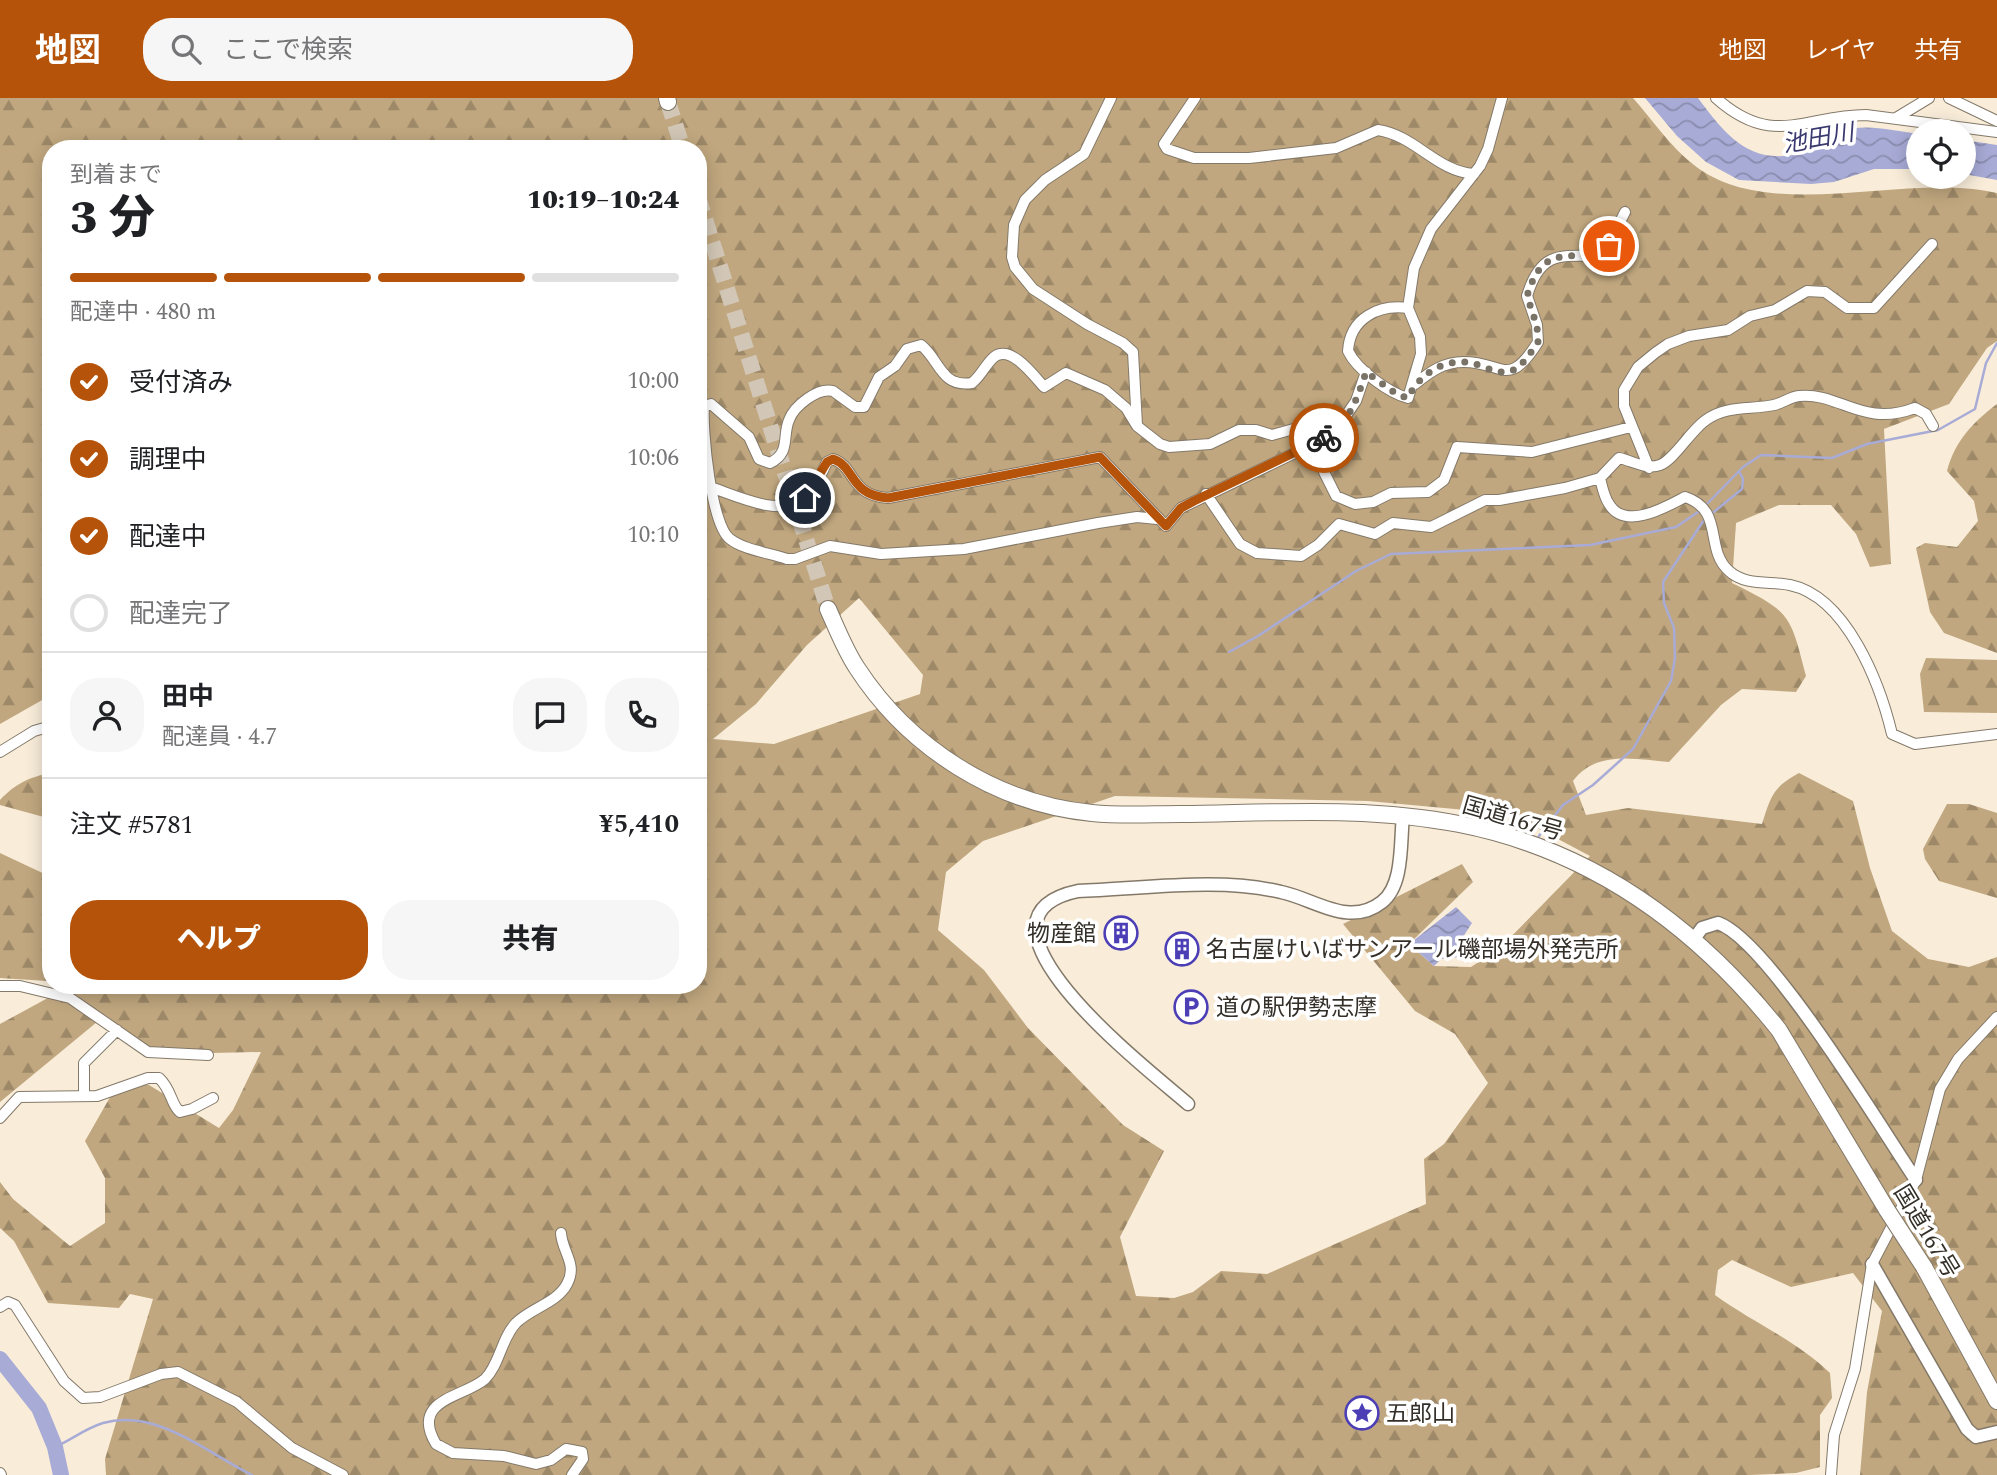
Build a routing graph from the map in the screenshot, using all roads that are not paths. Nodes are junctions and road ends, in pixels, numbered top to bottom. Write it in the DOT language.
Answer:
graph roads {
  1 [pos="1111,98"];
  2 [pos="1195,98"];
  3 [pos="1502,98"];
  4 [pos="1716,98"];
  5 [pos="1929,98"];
  6 [pos="1949,98"];
  7 [pos="1896,118"];
  8 [pos="1997,121"];
  9 [pos="1997,132"];
  10 [pos="1474,174"];
  11 [pos="1625,212"];
  12 [pos="1932,244"];
  13 [pos="1408,308"];
  14 [pos="1366,372"];
  15 [pos="1414,384"];
  16 [pos="707,403"];
  17 [pos="1137,426"];
  18 [pos="1933,426"];
  19 [pos="1631,427"];
  20 [pos="1334,433"];
  21 [pos="707,449"];
  22 [pos="1649,468"];
  23 [pos="1600,478"];
  24 [pos="710,487"];
  25 [pos="1206,494"];
  26 [pos="1157,519"];
  27 [pos="828,608"];
  28 [pos="42,729"];
  29 [pos="1997,734"];
  30 [pos="0,752"];
  31 [pos="1403,816"];
  32 [pos="1694,939"];
  33 [pos="0,986"];
  34 [pos="42,991"];
  35 [pos="53,994"];
  36 [pos="1997,1017"];
  37 [pos="117,1030"];
  38 [pos="208,1055"];
  39 [pos="84,1096"];
  40 [pos="212,1098"];
  41 [pos="1188,1104"];
  42 [pos="0,1118"];
  43 [pos="1916,1180"];
  44 [pos="561,1233"];
  45 [pos="1872,1264"];
  46 [pos="0,1307"];
  47 [pos="1997,1401"];
  48 [pos="1997,1432"];
  49 [pos="343,1475"];
  50 [pos="572,1475"];
  51 [pos="1831,1475"];
  1 -- 17 [label="street"];
  2 -- 10 [label="street"];
  3 -- 10 [label="street"];
  4 -- 7 [label="street"];
  5 -- 7 [label="street"];
  6 -- 8 [label="street"];
  7 -- 9 [label="street"];
  10 -- 13 [label="street"];
  11 -- 15 [label="street"];
  12 -- 19 [label="street"];
  13 -- 14 [label="street"];
  13 -- 15 [label="street"];
  14 -- 15 [label="street"];
  14 -- 20 [label="street"];
  16 -- 17 [label="street"];
  17 -- 20 [label="street"];
  18 -- 22 [label="street"];
  19 -- 20 [label="street"];
  19 -- 22 [label="street"];
  20 -- 25 [label="street"];
  21 -- 24 [label="street"];
  22 -- 23 [label="street"];
  23 -- 25 [label="street"];
  23 -- 29 [label="street"];
  24 -- 26 [label="street"];
  24 -- 26 [label="street"];
  25 -- 26 [label="street"];
  27 -- 31 [label="highway, 国道167号"];
  28 -- 30 [label="street"];
  31 -- 32 [label="highway, 国道167号"];
  31 -- 41 [label="street"];
  32 -- 43 [label="street"];
  32 -- 47 [label="highway, 国道167号, bridge"];
  33 -- 34 [label="street"];
  35 -- 37 [label="street"];
  36 -- 43 [label="street"];
  37 -- 38 [label="street"];
  37 -- 39 [label="street"];
  39 -- 40 [label="street"];
  39 -- 42 [label="street"];
  43 -- 45 [label="street"];
  44 -- 50 [label="street"];
  45 -- 48 [label="street"];
  45 -- 51 [label="street"];
  46 -- 49 [label="street"];
}
